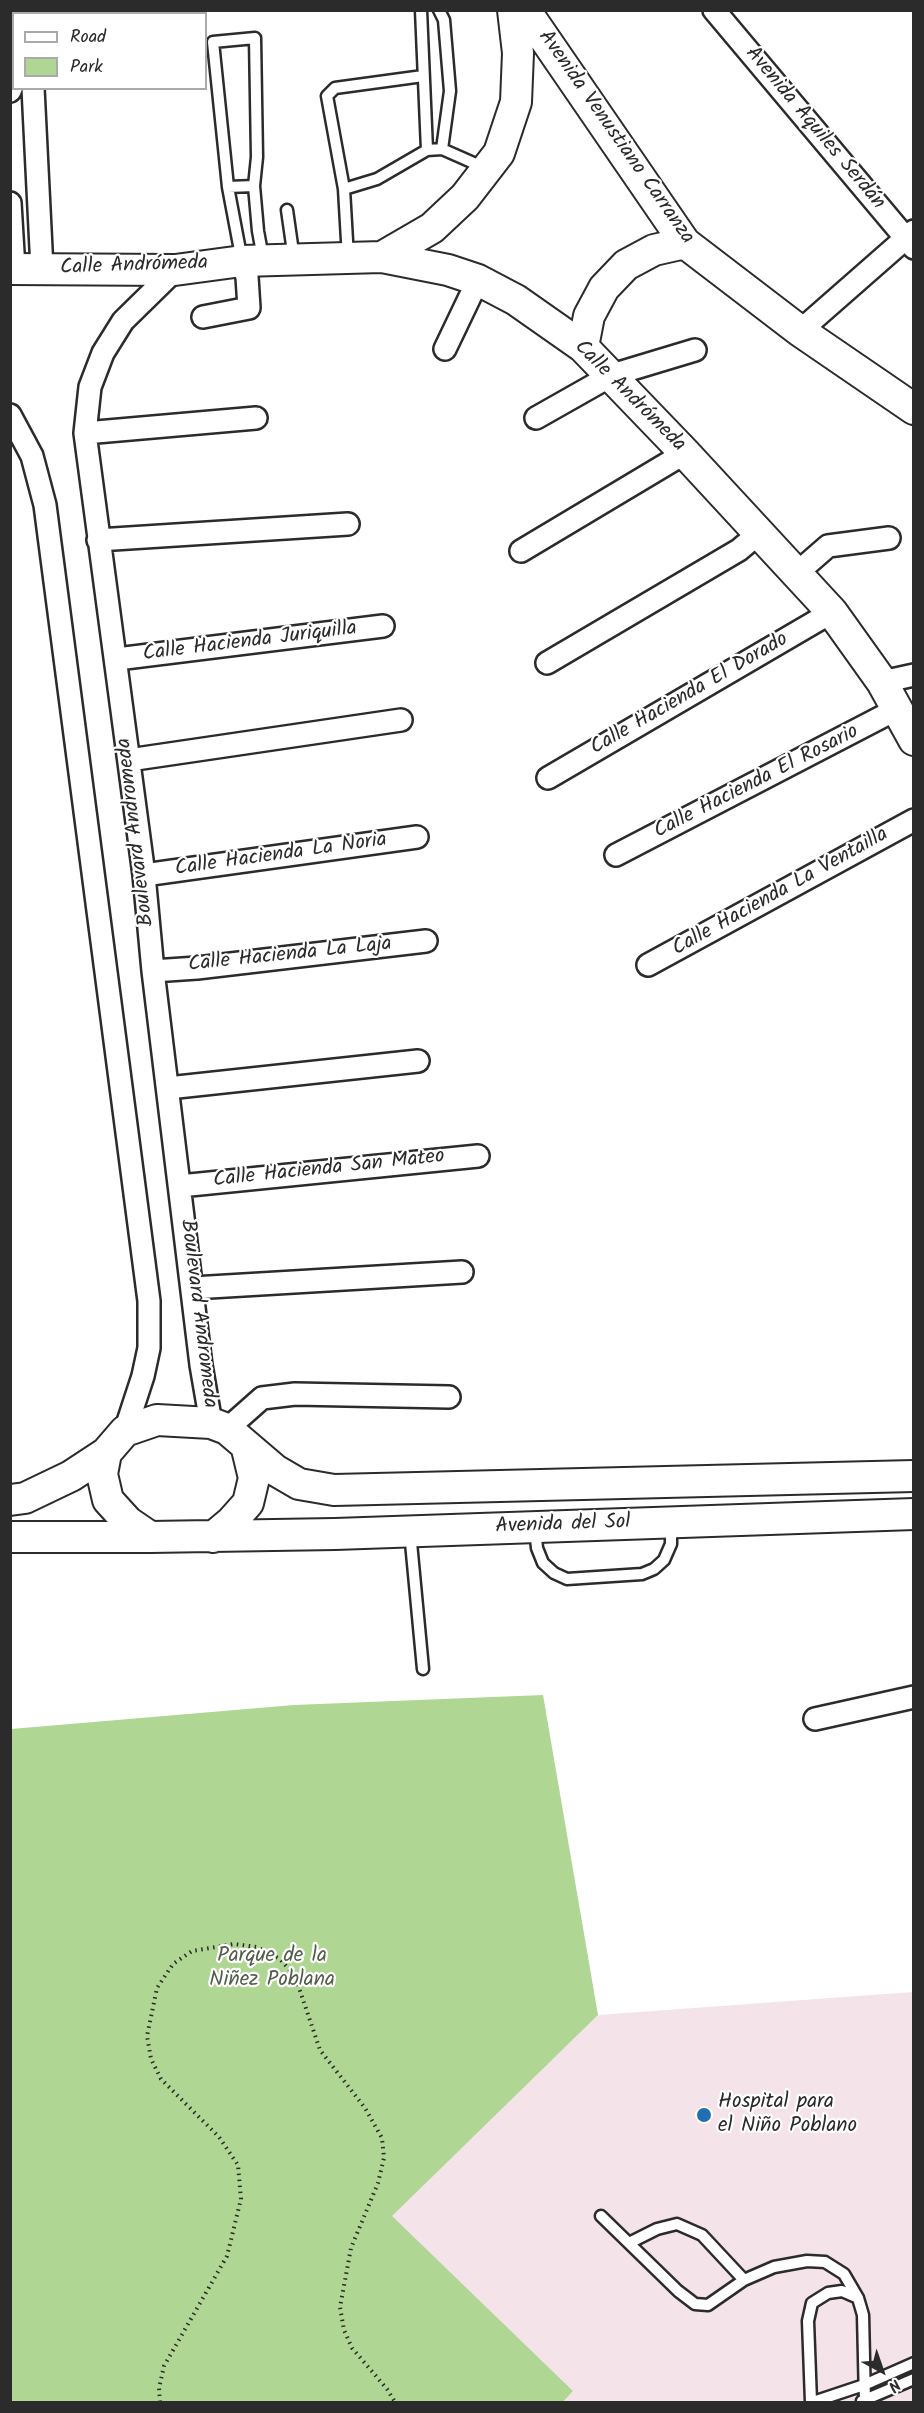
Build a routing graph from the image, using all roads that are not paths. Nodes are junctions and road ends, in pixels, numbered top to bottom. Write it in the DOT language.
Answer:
graph roads {
  1 [pos="421,10"];
  2 [pos="439,10"];
  3 [pos="513,10"];
  4 [pos="525,10"];
  5 [pos="714,10"];
  6 [pos="423,76"];
  7 [pos="12,86"];
  8 [pos="33,90"];
  9 [pos="10,91"];
  10 [pos="442,149"];
  11 [pos="427,150"];
  12 [pos="488,170"];
  13 [pos="254,186"];
  14 [pos="228,187"];
  15 [pos="344,189"];
  16 [pos="10,203"];
  17 [pos="287,210"];
  18 [pos="911,239"];
  19 [pos="685,243"];
  20 [pos="382,257"];
  21 [pos="348,258"];
  22 [pos="294,259"];
  23 [pos="253,260"];
  24 [pos="22,269"];
  25 [pos="175,270"];
  26 [pos="478,280"];
  27 [pos="203,317"];
  28 [pos="800,331"];
  29 [pos="583,346"];
  30 [pos="445,349"];
  31 [pos="695,350"];
  32 [pos="612,375"];
  33 [pos="914,409"];
  34 [pos="10,415"];
  35 [pos="256,418"];
  36 [pos="536,418"];
  37 [pos="85,433"];
  38 [pos="685,453"];
  39 [pos="348,524"];
  40 [pos="758,534"];
  41 [pos="889,538"];
  42 [pos="98,540"];
  43 [pos="521,551"];
  44 [pos="797,573"];
  45 [pos="832,612"];
  46 [pos="383,626"];
  47 [pos="117,659"];
  48 [pos="547,663"];
  49 [pos="914,675"];
  50 [pos="882,682"];
  51 [pos="897,709"];
  52 [pos="401,720"];
  53 [pos="914,740"];
  54 [pos="129,760"];
  55 [pos="548,778"];
  56 [pos="914,820"];
  57 [pos="417,837"];
  58 [pos="616,855"];
  59 [pos="144,875"];
  60 [pos="426,941"];
  61 [pos="648,965"];
  62 [pos="153,971"];
  63 [pos="418,1060"];
  64 [pos="168,1088"];
  65 [pos="478,1156"];
  66 [pos="180,1185"];
  67 [pos="462,1272"];
  68 [pos="193,1288"];
  69 [pos="449,1397"];
  70 [pos="125,1431"];
  71 [pos="228,1434"];
  72 [pos="106,1453"];
  73 [pos="914,1476"];
  74 [pos="10,1500"];
  75 [pos="914,1514"];
  76 [pos="671,1523"];
  77 [pos="535,1527"];
  78 [pos="410,1532"];
  79 [pos="10,1537"];
  80 [pos="150,1537"];
  81 [pos="213,1537"];
  82 [pos="423,1669"];
  83 [pos="914,1696"];
  84 [pos="815,1719"];
  85 [pos="601,2216"];
  86 [pos="629,2243"];
  87 [pos="744,2280"];
  88 [pos="858,2298"];
  89 [pos="914,2363"];
  90 [pos="914,2379"];
  91 [pos="864,2385"];
  92 [pos="863,2402"];
  93 [pos="812,2403"];
  1 -- 6 [label="lane"];
  2 -- 10 [label="lane"];
  3 -- 12 [label="main road"];
  4 -- 19 [label="main road, Avenida Venustiano Carranza"];
  5 -- 18 [label="street, Avenida Aquiles Serdán"];
  6 -- 11 [label="lane"];
  6 -- 15 [label="lane"];
  7 -- 9 [label="street"];
  8 -- 24 [label="street"];
  10 -- 11 [label="lane"];
  10 -- 12 [label="lane"];
  11 -- 15 [label="lane"];
  12 -- 20 [label="main road"];
  13 -- 14 [label="lane"];
  13 -- 14 [label="lane"];
  13 -- 23 [label="lane"];
  14 -- 23 [label="lane"];
  15 -- 21 [label="lane"];
  16 -- 24 [label="street"];
  17 -- 22 [label="lane"];
  18 -- 28 [label="street"];
  19 -- 28 [label="main road, Avenida Venustiano Carranza"];
  19 -- 29 [label="main road"];
  20 -- 21 [label="main road, Calle Andrómeda"];
  20 -- 26 [label="main road, Calle Andrómeda"];
  21 -- 22 [label="main road, Calle Andrómeda"];
  22 -- 23 [label="main road, Calle Andrómeda"];
  23 -- 25 [label="main road, Calle Andrómeda"];
  23 -- 27 [label="street"];
  24 -- 25 [label="main road, Calle Andrómeda"];
  25 -- 37 [label="street, Boulevard Andromeda"];
  26 -- 29 [label="main road, Calle Andrómeda"];
  26 -- 30 [label="street"];
  28 -- 33 [label="main road, Avenida Venustiano Carranza"];
  29 -- 32 [label="main road, Calle Andrómeda"];
  31 -- 32 [label="street"];
  32 -- 36 [label="street"];
  32 -- 38 [label="main road, Calle Andrómeda"];
  34 -- 70 [label="street"];
  35 -- 37 [label="street"];
  37 -- 42 [label="street, Boulevard Andromeda"];
  38 -- 40 [label="main road, Calle Andrómeda"];
  38 -- 43 [label="street"];
  39 -- 42 [label="street"];
  40 -- 44 [label="main road, Calle Andrómeda"];
  40 -- 48 [label="street"];
  41 -- 44 [label="street"];
  42 -- 47 [label="street, Boulevard Andromeda"];
  44 -- 45 [label="main road, Calle Andrómeda"];
  45 -- 50 [label="main road, Calle Andrómeda"];
  45 -- 55 [label="street, Calle Hacienda El Dorado"];
  46 -- 47 [label="street, Calle Hacienda Juriquilla"];
  47 -- 54 [label="street, Boulevard Andromeda"];
  49 -- 50 [label="street"];
  50 -- 51 [label="main road, Calle Andrómeda"];
  51 -- 53 [label="main road, Calle Andrómeda"];
  51 -- 58 [label="street, Calle Hacienda El Rosario"];
  52 -- 54 [label="street"];
  54 -- 59 [label="street, Boulevard Andromeda"];
  56 -- 61 [label="street, Calle Hacienda La Ventailla"];
  57 -- 59 [label="street, Calle Hacienda La Noria"];
  59 -- 62 [label="street, Boulevard Andromeda"];
  60 -- 62 [label="street, Calle Hacienda La Laja"];
  62 -- 64 [label="street, Boulevard Andromeda"];
  63 -- 64 [label="street"];
  64 -- 66 [label="street, Boulevard Andromeda"];
  65 -- 66 [label="street, Calle Hacienda San Mateo"];
  66 -- 68 [label="street, Boulevard Andromeda"];
  67 -- 68 [label="street"];
  68 -- 71 [label="street, Boulevard Andromeda"];
  69 -- 71 [label="street"];
  70 -- 71 [label="main road"];
  70 -- 72 [label="main road"];
  71 -- 73 [label="main road, Avenida del Sol"];
  71 -- 81 [label="main road"];
  72 -- 74 [label="main road"];
  72 -- 80 [label="main road"];
  75 -- 76 [label="main road, Avenida del Sol"];
  76 -- 77 [label="main road, Avenida del Sol"];
  76 -- 77 [label="lane"];
  77 -- 78 [label="main road, Avenida del Sol"];
  78 -- 81 [label="main road, Avenida del Sol"];
  78 -- 82 [label="lane"];
  79 -- 80 [label="main road"];
  80 -- 81 [label="main road"];
  83 -- 84 [label="street"];
  85 -- 86 [label="lane"];
  86 -- 87 [label="lane"];
  86 -- 87 [label="lane"];
  87 -- 88 [label="lane"];
  88 -- 91 [label="lane"];
  88 -- 93 [label="lane"];
  89 -- 91 [label="lane"];
  90 -- 92 [label="lane"];
  91 -- 92 [label="lane"];
  91 -- 93 [label="lane"];
}
